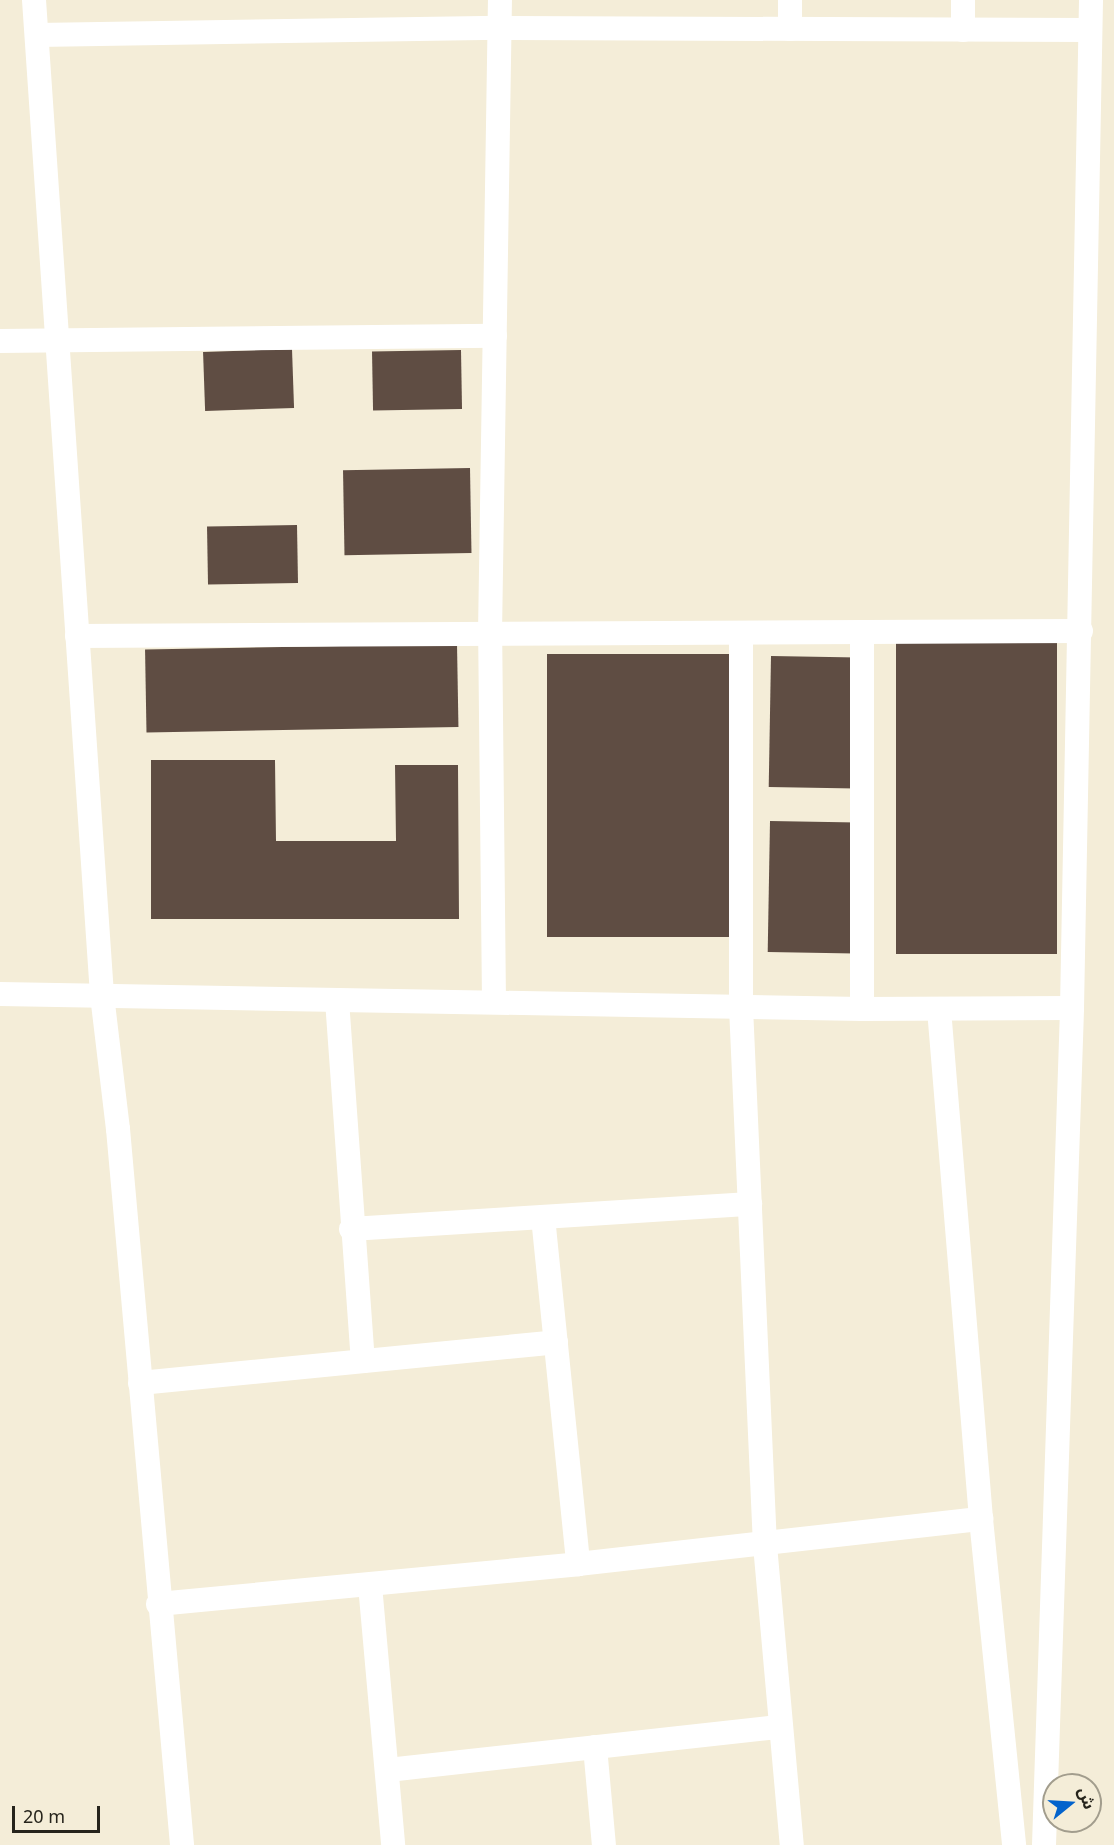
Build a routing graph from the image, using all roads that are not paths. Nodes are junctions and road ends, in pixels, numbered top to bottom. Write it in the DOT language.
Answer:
graph roads {
  1 [pos="34,0"];
  2 [pos="500,0"];
  3 [pos="790,0"];
  4 [pos="963,0"];
  5 [pos="1091,0"];
  6 [pos="500,28"];
  7 [pos="790,29"];
  8 [pos="963,30"];
  9 [pos="1090,30"];
  10 [pos="37,35"];
  11 [pos="495,336"];
  12 [pos="0,341"];
  13 [pos="60,342"];
  14 [pos="1081,631"];
  15 [pos="862,632"];
  16 [pos="741,633"];
  17 [pos="490,634"];
  18 [pos="77,636"];
  19 [pos="0,994"];
  20 [pos="102,995"];
  21 [pos="337,1000"];
  22 [pos="494,1002"];
  23 [pos="741,1007"];
  24 [pos="1072,1008"];
  25 [pos="862,1009"];
  26 [pos="939,1009"];
  27 [pos="750,1204"];
  28 [pos="543,1217"];
  29 [pos="351,1229"];
  30 [pos="556,1342"];
  31 [pos="363,1361"];
  32 [pos="140,1383"];
  33 [pos="981,1519"];
  34 [pos="765,1545"];
  35 [pos="578,1564"];
  36 [pos="370,1585"];
  37 [pos="158,1604"];
  38 [pos="780,1727"];
  39 [pos="595,1747"];
  40 [pos="388,1770"];
  41 [pos="182,1845"];
  42 [pos="393,1845"];
  43 [pos="604,1845"];
  44 [pos="792,1845"];
  45 [pos="1014,1845"];
  46 [pos="1044,1845"];
  1 -- 10 [label="street"];
  2 -- 6 [label="street"];
  3 -- 7 [label="street"];
  4 -- 8 [label="street"];
  5 -- 9 [label="street"];
  6 -- 7 [label="street"];
  6 -- 10 [label="street"];
  6 -- 11 [label="street"];
  7 -- 8 [label="street"];
  8 -- 9 [label="street"];
  9 -- 14 [label="street"];
  10 -- 13 [label="street"];
  11 -- 13 [label="street"];
  11 -- 17 [label="street"];
  12 -- 13 [label="street"];
  13 -- 18 [label="street"];
  14 -- 15 [label="street"];
  14 -- 24 [label="street"];
  15 -- 16 [label="street"];
  15 -- 25 [label="street"];
  16 -- 17 [label="street"];
  16 -- 23 [label="street"];
  17 -- 18 [label="street"];
  17 -- 22 [label="street"];
  18 -- 20 [label="street"];
  19 -- 20 [label="street"];
  20 -- 21 [label="street"];
  20 -- 32 [label="street"];
  21 -- 22 [label="street"];
  21 -- 29 [label="street"];
  22 -- 23 [label="street"];
  23 -- 25 [label="street"];
  23 -- 27 [label="street"];
  24 -- 26 [label="street"];
  24 -- 46 [label="street"];
  25 -- 26 [label="street"];
  26 -- 33 [label="street"];
  27 -- 28 [label="street"];
  27 -- 34 [label="street"];
  28 -- 29 [label="street"];
  28 -- 30 [label="street"];
  29 -- 31 [label="street"];
  30 -- 31 [label="street"];
  30 -- 35 [label="street"];
  31 -- 32 [label="street"];
  32 -- 37 [label="street"];
  33 -- 34 [label="street"];
  33 -- 45 [label="street"];
  34 -- 35 [label="street"];
  34 -- 38 [label="street"];
  35 -- 36 [label="street"];
  36 -- 37 [label="street"];
  36 -- 40 [label="street"];
  37 -- 41 [label="street"];
  38 -- 39 [label="street"];
  38 -- 44 [label="street"];
  39 -- 40 [label="street"];
  39 -- 43 [label="street"];
  40 -- 42 [label="street"];
}
